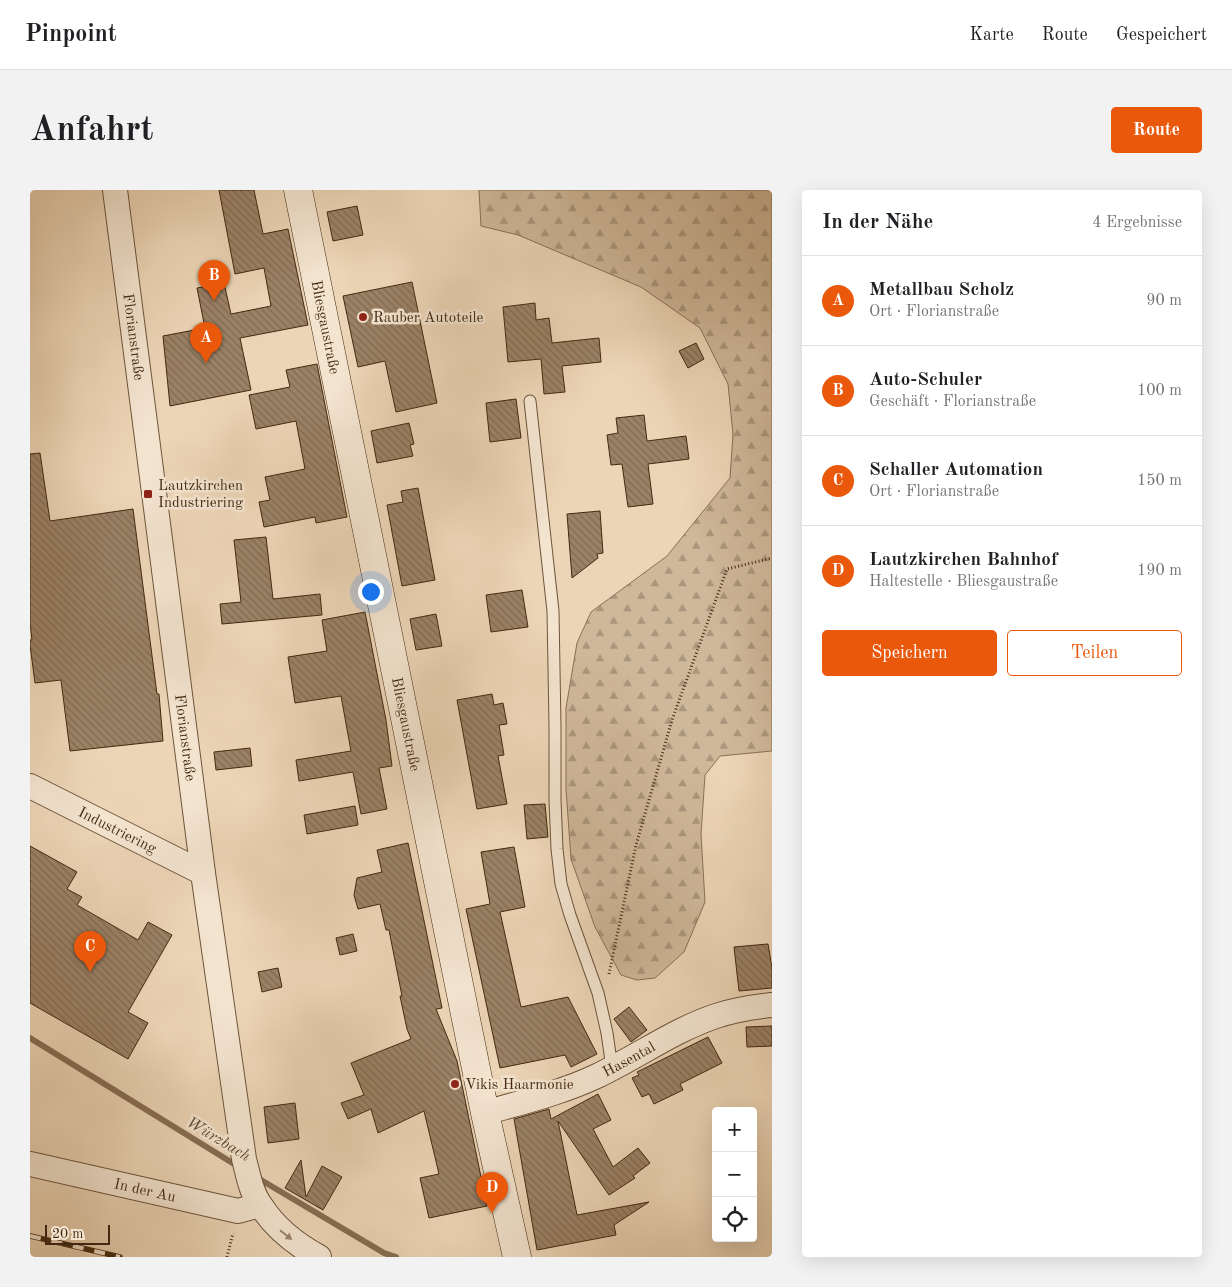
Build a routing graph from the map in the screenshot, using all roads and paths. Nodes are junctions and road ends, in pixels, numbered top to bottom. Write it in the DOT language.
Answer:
graph roads {
  1 [pos="115,190"];
  2 [pos="298,190"];
  3 [pos="530,401"];
  4 [pos="772,558"];
  5 [pos="30,786"];
  6 [pos="203,873"];
  7 [pos="772,1005"];
  8 [pos="602,1009"];
  9 [pos="612,1068"];
  10 [pos="485,1113"];
  11 [pos="30,1164"];
  12 [pos="255,1195"];
  13 [pos="319,1257"];
  14 [pos="517,1257"];
  1 -- 6 [label="street, Florianstraße"];
  2 -- 10 [label="main road, Bliesgaustraße"];
  3 -- 8 [label="lane"];
  4 -- 8 [label="path"];
  5 -- 6 [label="street, Industriering"];
  6 -- 12 [label="street, Florianstraße"];
  7 -- 9 [label="street, Hasental"];
  8 -- 9 [label="lane"];
  9 -- 10 [label="street, Hasental"];
  10 -- 14 [label="main road, Bliesgaustraße"];
  11 -- 12 [label="street, In der Au"];
  12 -- 13 [label="street, Florianstraße, one-way"];
}
